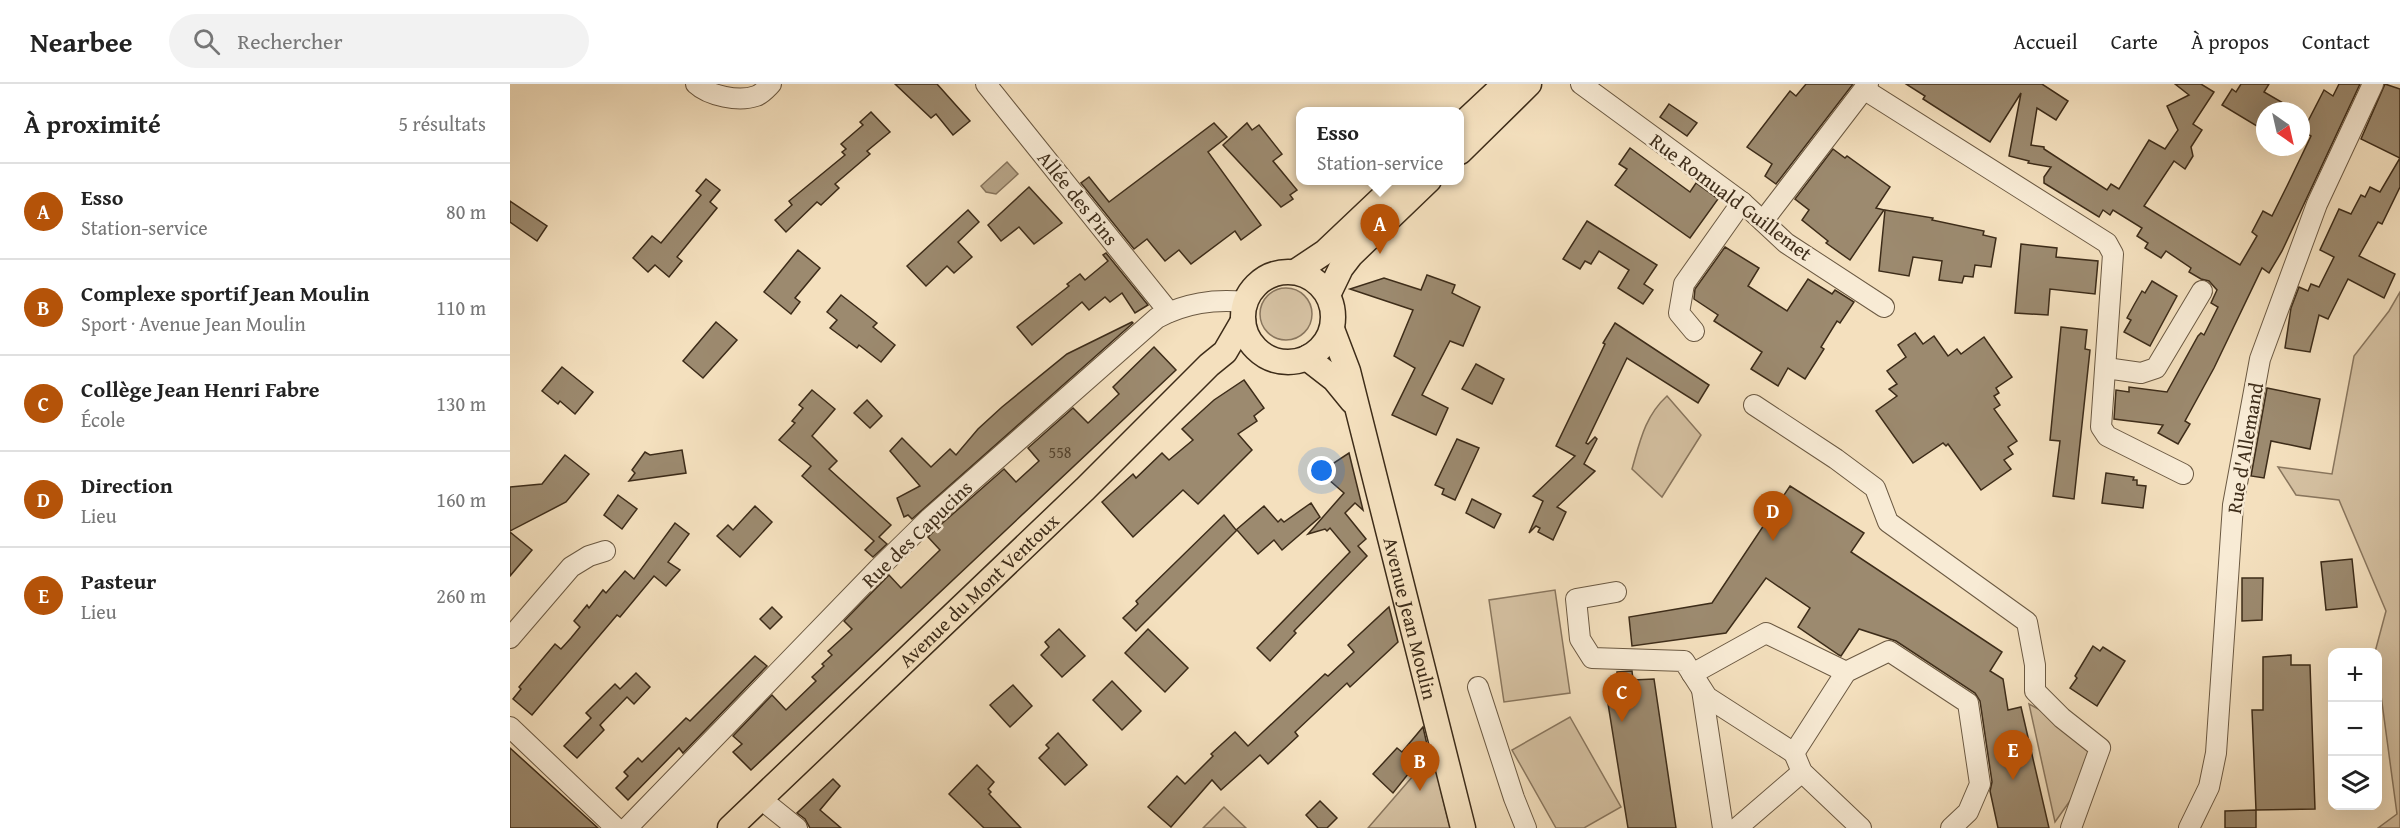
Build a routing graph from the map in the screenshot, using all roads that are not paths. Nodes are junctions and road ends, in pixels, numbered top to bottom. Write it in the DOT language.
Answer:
graph roads {
  1 [pos="696,84"];
  2 [pos="771,84"];
  3 [pos="986,84"];
  4 [pos="1505,84"];
  5 [pos="1529,84"];
  6 [pos="1581,84"];
  7 [pos="2373,84"];
  8 [pos="1867,87"];
  9 [pos="1464,122"];
  10 [pos="1464,148"];
  11 [pos="1396,185"];
  12 [pos="1425,185"];
  13 [pos="1742,202"];
  14 [pos="1763,222"];
  15 [pos="1295,272"];
  16 [pos="2202,291"];
  17 [pos="1328,295"];
  18 [pos="1884,307"];
  19 [pos="1169,312"];
  20 [pos="1244,312"];
  21 [pos="1332,329"];
  22 [pos="1694,330"];
  23 [pos="1256,350"];
  24 [pos="1225,352"];
  25 [pos="1307,358"];
  26 [pos="2106,368"];
  27 [pos="1754,405"];
  28 [pos="1357,408"];
  29 [pos="2183,474"];
  30 [pos="605,551"];
  31 [pos="1616,592"];
  32 [pos="510,638"];
  33 [pos="1846,672"];
  34 [pos="1697,682"];
  35 [pos="1478,687"];
  36 [pos="510,727"];
  37 [pos="1794,753"];
  38 [pos="1802,772"];
  39 [pos="761,799"];
  40 [pos="616,828"];
  41 [pos="627,828"];
  42 [pos="730,828"];
  43 [pos="797,828"];
  44 [pos="1463,828"];
  45 [pos="1526,828"];
  46 [pos="1723,828"];
  47 [pos="1737,828"];
  48 [pos="1860,828"];
  49 [pos="1951,828"];
  50 [pos="2071,828"];
  51 [pos="2189,828"];
  1 -- 2 [label="street"];
  3 -- 19 [label="street, Allée des Pins"];
  4 -- 9 [label="main road"];
  5 -- 10 [label="main road"];
  6 -- 13 [label="street, Rue Romuald Guillemet"];
  7 -- 51 [label="street, Rue d'Allemand"];
  8 -- 14 [label="street"];
  8 -- 26 [label="street"];
  11 -- 15 [label="main road"];
  12 -- 17 [label="main road"];
  13 -- 14 [label="street, Rue Romuald Guillemet"];
  13 -- 22 [label="street"];
  14 -- 18 [label="street, Rue Romuald Guillemet"];
  15 -- 17 [label="main road"];
  15 -- 20 [label="main road"];
  16 -- 26 [label="street"];
  17 -- 21 [label="main road"];
  19 -- 20 [label="street, Rue des Capucins"];
  19 -- 41 [label="street, Rue des Capucins"];
  20 -- 23 [label="main road"];
  20 -- 24 [label="main road, Avenue du Mont Ventoux"];
  21 -- 25 [label="main road"];
  21 -- 28 [label="main road, Avenue Jean Moulin"];
  23 -- 24 [label="main road"];
  23 -- 25 [label="main road"];
  24 -- 39 [label="main road, Avenue du Mont Ventoux"];
  25 -- 28 [label="main road"];
  26 -- 29 [label="street"];
  27 -- 50 [label="street"];
  28 -- 44 [label="main road, Avenue Jean Moulin"];
  30 -- 32 [label="street"];
  31 -- 34 [label="street"];
  33 -- 34 [label="street"];
  33 -- 37 [label="street"];
  33 -- 49 [label="street"];
  34 -- 37 [label="street"];
  34 -- 46 [label="street"];
  35 -- 45 [label="street"];
  36 -- 40 [label="street"];
  37 -- 38 [label="street"];
  38 -- 47 [label="street"];
  38 -- 48 [label="street"];
  39 -- 42 [label="main road, Avenue du Mont Ventoux"];
  39 -- 43 [label="street"];
}
